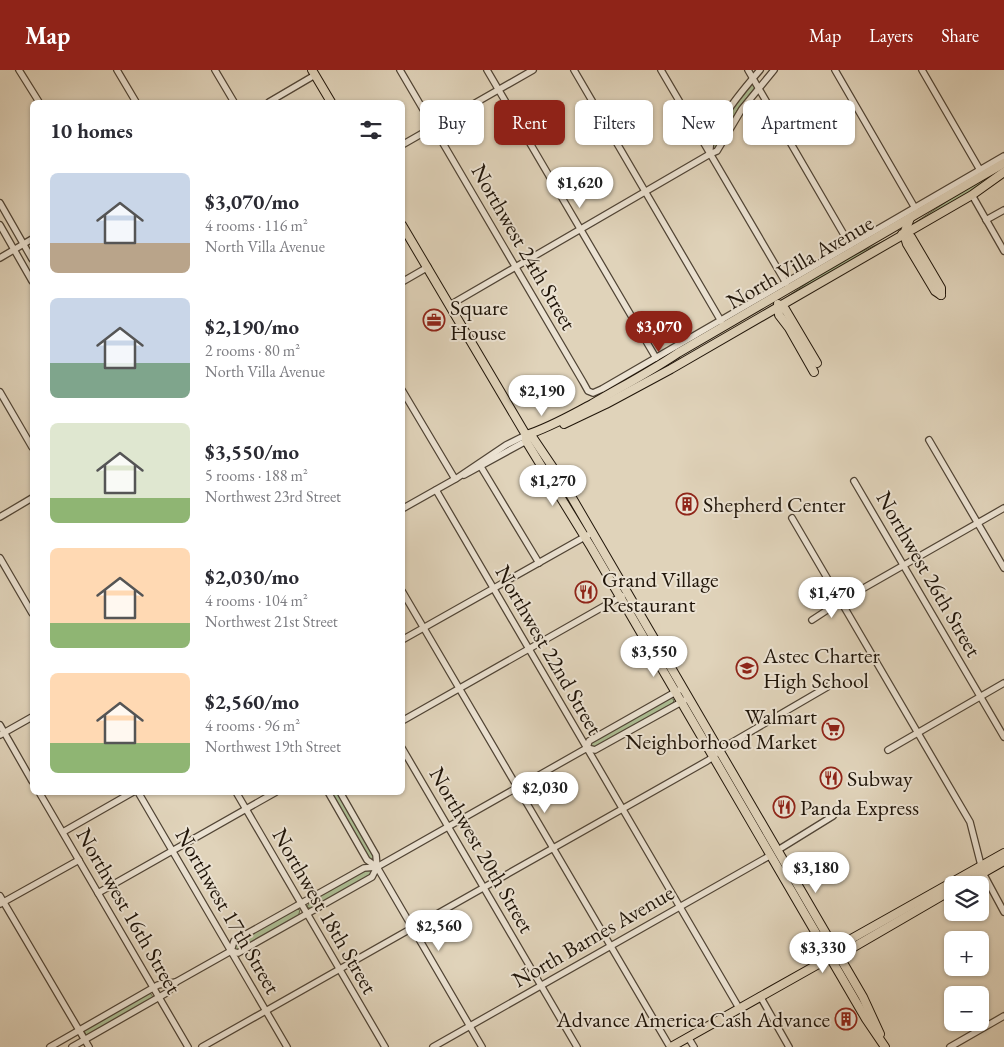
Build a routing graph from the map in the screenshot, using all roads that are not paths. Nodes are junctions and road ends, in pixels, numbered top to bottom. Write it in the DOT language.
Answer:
graph roads {
  1 [pos="20,70"];
  2 [pos="117,70"];
  3 [pos="215,70"];
  4 [pos="400,70"];
  5 [pos="487,70"];
  6 [pos="533,70"];
  7 [pos="574,70"];
  8 [pos="661,70"];
  9 [pos="748,70"];
  10 [pos="760,70"];
  11 [pos="774,70"];
  12 [pos="835,70"];
  13 [pos="922,70"];
  14 [pos="313,73"];
  15 [pos="753,78"];
  16 [pos="758,88"];
  17 [pos="499,90"];
  18 [pos="38,100"];
  19 [pos="135,100"];
  20 [pos="233,100"];
  21 [pos="272,100"];
  22 [pos="330,100"];
  23 [pos="481,100"];
  24 [pos="420,104"];
  25 [pos="420,135"];
  26 [pos="405,144"];
  27 [pos="444,145"];
  28 [pos="710,154"];
  29 [pos="1004,156"];
  30 [pos="1004,163"];
  31 [pos="980,170"];
  32 [pos="1004,172"];
  33 [pos="645,192"];
  34 [pos="972,195"];
  35 [pos="0,203"];
  36 [pos="915,208"];
  37 [pos="1004,210"];
  38 [pos="910,218"];
  39 [pos="986,220"];
  40 [pos="0,226"];
  41 [pos="580,229"];
  42 [pos="405,230"];
  43 [pos="904,234"];
  44 [pos="882,235"];
  45 [pos="30,240"];
  46 [pos="24,244"];
  47 [pos="850,245"];
  48 [pos="14,250"];
  49 [pos="1004,251"];
  50 [pos="30,255"];
  51 [pos="0,258"];
  52 [pos="515,267"];
  53 [pos="428,268"];
  54 [pos="30,278"];
  55 [pos="405,280"];
  56 [pos="786,283"];
  57 [pos="784,292"];
  58 [pos="450,305"];
  59 [pos="756,308"];
  60 [pos="777,308"];
  61 [pos="721,321"];
  62 [pos="678,353"];
  63 [pos="656,358"];
  64 [pos="817,363"];
  65 [pos="674,367"];
  66 [pos="652,371"];
  67 [pos="814,372"];
  68 [pos="588,391"];
  69 [pos="0,392"];
  70 [pos="405,395"];
  71 [pos="528,438"];
  72 [pos="929,440"];
  73 [pos="30,444"];
  74 [pos="550,464"];
  75 [pos="481,467"];
  76 [pos="543,469"];
  77 [pos="456,478"];
  78 [pos="854,481"];
  79 [pos="564,484"];
  80 [pos="436,490"];
  81 [pos="556,490"];
  82 [pos="30,499"];
  83 [pos="405,506"];
  84 [pos="578,508"];
  85 [pos="1004,508"];
  86 [pos="569,512"];
  87 [pos="0,517"];
  88 [pos="792,518"];
  89 [pos="978,523"];
  90 [pos="592,532"];
  91 [pos="584,537"];
  92 [pos="590,547"];
  93 [pos="603,551"];
  94 [pos="0,558"];
  95 [pos="539,563"];
  96 [pos="903,566"];
  97 [pos="1004,568"];
  98 [pos="606,573"];
  99 [pos="493,588"];
  100 [pos="628,593"];
  101 [pos="405,597"];
  102 [pos="620,598"];
  103 [pos="840,602"];
  104 [pos="30,610"];
  105 [pos="812,620"];
  106 [pos="424,628"];
  107 [pos="405,638"];
  108 [pos="660,648"];
  109 [pos="529,650"];
  110 [pos="652,652"];
  111 [pos="834,683"];
  112 [pos="1004,683"];
  113 [pos="460,688"];
  114 [pos="683,688"];
  115 [pos="675,692"];
  116 [pos="980,696"];
  117 [pos="689,698"];
  118 [pos="681,702"];
  119 [pos="30,718"];
  120 [pos="405,719"];
  121 [pos="0,725"];
  122 [pos="918,732"];
  123 [pos="2,734"];
  124 [pos="1004,737"];
  125 [pos="587,748"];
  126 [pos="719,750"];
  127 [pos="888,750"];
  128 [pos="405,753"];
  129 [pos="713,757"];
  130 [pos="30,778"];
  131 [pos="740,785"];
  132 [pos="518,788"];
  133 [pos="732,790"];
  134 [pos="42,795"];
  135 [pos="128,795"];
  136 [pos="140,795"];
  137 [pos="238,795"];
  138 [pos="271,795"];
  139 [pos="330,795"];
  140 [pos="342,795"];
  141 [pos="622,809"];
  142 [pos="246,810"];
  143 [pos="754,810"];
  144 [pos="746,814"];
  145 [pos="833,816"];
  146 [pos="448,827"];
  147 [pos="63,832"];
  148 [pos="766,846"];
  149 [pos="553,848"];
  150 [pos="778,850"];
  151 [pos="173,851"];
  152 [pos="1004,853"];
  153 [pos="771,855"];
  154 [pos="79,860"];
  155 [pos="1004,861"];
  156 [pos="981,865"];
  157 [pos="377,867"];
  158 [pos="779,870"];
  159 [pos="983,873"];
  160 [pos="967,876"];
  161 [pos="978,876"];
  162 [pos="484,887"];
  163 [pos="944,892"];
  164 [pos="98,893"];
  165 [pos="0,896"];
  166 [pos="2,903"];
  167 [pos="301,904"];
  168 [pos="680,907"];
  169 [pos="1004,912"];
  170 [pos="307,914"];
  171 [pos="413,928"];
  172 [pos="611,946"];
  173 [pos="231,951"];
  174 [pos="837,952"];
  175 [pos="831,957"];
  176 [pos="339,969"];
  177 [pos="176,982"];
  178 [pos="541,986"];
  179 [pos="154,988"];
  180 [pos="760,996"];
  181 [pos="160,997"];
  182 [pos="864,1006"];
  183 [pos="739,1008"];
  184 [pos="266,1010"];
  185 [pos="1004,1016"];
  186 [pos="470,1026"];
  187 [pos="79,1030"];
  188 [pos="688,1037"];
  189 [pos="84,1040"];
  190 [pos="50,1047"];
  191 [pos="72,1047"];
  192 [pos="89,1047"];
  193 [pos="188,1047"];
  194 [pos="202,1047"];
  195 [pos="287,1047"];
  196 [pos="385,1047"];
  197 [pos="433,1047"];
  198 [pos="482,1047"];
  199 [pos="577,1047"];
  200 [pos="670,1047"];
  201 [pos="694,1047"];
  202 [pos="789,1047"];
  203 [pos="885,1047"];
  204 [pos="950,1047"];
  1 -- 18 [label="street"];
  2 -- 19 [label="street"];
  3 -- 20 [label="street"];
  4 -- 24 [label="street, Northwest 24th Street"];
  5 -- 17 [label="street"];
  6 -- 17 [label="street"];
  7 -- 33 [label="street"];
  8 -- 28 [label="street"];
  9 -- 15 [label="street"];
  10 -- 15 [label="street"];
  11 -- 16 [label="street"];
  12 -- 36 [label="street"];
  13 -- 31 [label="street"];
  14 -- 21 [label="street"];
  14 -- 22 [label="main road"];
  15 -- 16 [label="street"];
  15 -- 28 [label="street"];
  16 -- 28 [label="street"];
  16 -- 47 [label="street"];
  17 -- 23 [label="street"];
  17 -- 41 [label="street"];
  25 -- 26 [label="street"];
  27 -- 52 [label="street, Northwest 24th Street"];
  28 -- 33 [label="street"];
  28 -- 56 [label="street"];
  29 -- 31 [label="street, North Villa Avenue"];
  30 -- 38 [label="main road, North Villa Avenue"];
  31 -- 36 [label="street, North Villa Avenue"];
  32 -- 34 [label="main road, North Villa Avenue"];
  33 -- 41 [label="street"];
  33 -- 61 [label="street"];
  34 -- 39 [label="street"];
  34 -- 43 [label="main road, North Villa Avenue"];
  35 -- 46 [label="street"];
  36 -- 47 [label="street, North Villa Avenue"];
  37 -- 39 [label="street"];
  38 -- 43 [label="main road"];
  38 -- 44 [label="main road, North Villa Avenue"];
  39 -- 49 [label="street"];
  40 -- 48 [label="street"];
  41 -- 52 [label="street"];
  41 -- 63 [label="street"];
  42 -- 53 [label="main road"];
  43 -- 43 [label="main road"];
  43 -- 44 [label="main road"];
  43 -- 60 [label="main road, North Villa Avenue"];
  44 -- 57 [label="main road, North Villa Avenue"];
  45 -- 46 [label="street"];
  46 -- 48 [label="street"];
  46 -- 50 [label="street"];
  47 -- 56 [label="street, North Villa Avenue"];
  48 -- 51 [label="street"];
  48 -- 54 [label="street"];
  52 -- 58 [label="street"];
  52 -- 68 [label="street, Northwest 24th Street"];
  53 -- 55 [label="street"];
  53 -- 58 [label="main road"];
  56 -- 61 [label="street, North Villa Avenue"];
  57 -- 59 [label="main road, North Villa Avenue"];
  57 -- 60 [label="main road"];
  58 -- 71 [label="main road"];
  59 -- 60 [label="main road"];
  59 -- 62 [label="main road, North Villa Avenue"];
  60 -- 64 [label="main road"];
  60 -- 65 [label="main road, North Villa Avenue"];
  60 -- 67 [label="main road"];
  61 -- 63 [label="street, North Villa Avenue"];
  62 -- 65 [label="main road"];
  62 -- 66 [label="main road, North Villa Avenue"];
  63 -- 68 [label="street, North Villa Avenue"];
  65 -- 66 [label="main road"];
  65 -- 71 [label="main road, North Villa Avenue"];
  66 -- 71 [label="main road, North Villa Avenue"];
  69 -- 73 [label="street"];
  70 -- 77 [label="street"];
  71 -- 74 [label="main road"];
  71 -- 75 [label="street, North Villa Avenue"];
  71 -- 76 [label="main road"];
  71 -- 77 [label="street, North Villa Avenue"];
  72 -- 89 [label="street"];
  74 -- 76 [label="main road"];
  74 -- 79 [label="main road"];
  75 -- 77 [label="street, North Villa Avenue"];
  75 -- 95 [label="street"];
  76 -- 81 [label="main road"];
  77 -- 80 [label="street, North Villa Avenue"];
  78 -- 96 [label="street, Northwest 26th Street"];
  79 -- 81 [label="main road"];
  79 -- 84 [label="main road"];
  80 -- 83 [label="street, North Villa Avenue"];
  80 -- 99 [label="street, Northwest 22nd Street"];
  81 -- 86 [label="main road"];
  82 -- 87 [label="street"];
  84 -- 86 [label="main road"];
  84 -- 90 [label="main road"];
  85 -- 89 [label="street"];
  86 -- 91 [label="main road"];
  88 -- 103 [label="street"];
  89 -- 96 [label="street"];
  89 -- 97 [label="street"];
  90 -- 91 [label="street"];
  90 -- 93 [label="main road"];
  91 -- 92 [label="main road"];
  91 -- 95 [label="street"];
  92 -- 93 [label="main road"];
  92 -- 98 [label="main road"];
  93 -- 98 [label="main road"];
  93 -- 100 [label="main road"];
  94 -- 104 [label="street"];
  95 -- 99 [label="street"];
  96 -- 103 [label="street"];
  96 -- 116 [label="street, Northwest 26th Street"];
  98 -- 102 [label="main road"];
  99 -- 106 [label="street"];
  99 -- 109 [label="street, Northwest 22nd Street"];
  100 -- 102 [label="street"];
  100 -- 108 [label="main road"];
  101 -- 106 [label="street"];
  102 -- 109 [label="street"];
  102 -- 110 [label="main road"];
  103 -- 105 [label="street"];
  103 -- 122 [label="street"];
  106 -- 107 [label="street"];
  106 -- 113 [label="street"];
  108 -- 110 [label="main road"];
  108 -- 114 [label="main road"];
  109 -- 113 [label="street"];
  109 -- 125 [label="street, Northwest 22nd Street"];
  110 -- 115 [label="main road"];
  111 -- 126 [label="street"];
  112 -- 116 [label="street"];
  113 -- 120 [label="street"];
  113 -- 132 [label="street"];
  114 -- 115 [label="street"];
  114 -- 117 [label="main road"];
  115 -- 118 [label="main road"];
  115 -- 125 [label="street"];
  116 -- 122 [label="street"];
  116 -- 124 [label="street, Northwest 26th Street"];
  117 -- 118 [label="street"];
  117 -- 126 [label="main road"];
  118 -- 125 [label="street"];
  118 -- 129 [label="main road"];
  119 -- 123 [label="street"];
  121 -- 123 [label="street"];
  122 -- 127 [label="street"];
  122 -- 156 [label="street"];
  123 -- 130 [label="street"];
  125 -- 132 [label="street"];
  125 -- 141 [label="street, Northwest 22nd Street"];
  126 -- 129 [label="street"];
  126 -- 131 [label="main road"];
  128 -- 146 [label="street, Northwest 20th Street"];
  129 -- 133 [label="main road"];
  129 -- 141 [label="street"];
  131 -- 133 [label="main road"];
  131 -- 143 [label="main road"];
  132 -- 146 [label="street"];
  132 -- 149 [label="street"];
  133 -- 144 [label="main road"];
  134 -- 147 [label="street, Northwest 16th Street"];
  135 -- 147 [label="street"];
  136 -- 151 [label="street, Northwest 17th Street"];
  137 -- 142 [label="street, Northwest 18th Street"];
  138 -- 142 [label="street"];
  139 -- 157 [label="street"];
  140 -- 157 [label="street"];
  141 -- 149 [label="street"];
  141 -- 168 [label="street, Northwest 22nd Street"];
  142 -- 151 [label="street"];
  142 -- 167 [label="street, Northwest 18th Street"];
  143 -- 144 [label="main road"];
  143 -- 150 [label="main road"];
  144 -- 148 [label="main road"];
  145 -- 150 [label="street"];
  146 -- 157 [label="street"];
  146 -- 162 [label="street, Northwest 20th Street"];
  147 -- 154 [label="street, Northwest 16th Street"];
  148 -- 150 [label="street"];
  148 -- 153 [label="main road"];
  149 -- 162 [label="street"];
  149 -- 172 [label="street"];
  150 -- 158 [label="street"];
  150 -- 174 [label="main road"];
  151 -- 164 [label="street"];
  151 -- 173 [label="street, Northwest 17th Street"];
  152 -- 156 [label="main road"];
  153 -- 158 [label="main road"];
  153 -- 168 [label="street, North Barnes Avenue"];
  154 -- 164 [label="street, Northwest 16th Street"];
  154 -- 166 [label="street"];
  155 -- 159 [label="main road"];
  156 -- 159 [label="street"];
  156 -- 160 [label="main road"];
  157 -- 167 [label="street"];
  157 -- 170 [label="street"];
  157 -- 171 [label="street"];
  158 -- 175 [label="main road"];
  159 -- 161 [label="main road"];
  159 -- 169 [label="street"];
  162 -- 171 [label="street"];
  162 -- 178 [label="street, Northwest 20th Street"];
  163 -- 174 [label="main road"];
  164 -- 179 [label="street, Northwest 16th Street"];
  165 -- 166 [label="street"];
  166 -- 187 [label="street"];
  167 -- 170 [label="street, Northwest 18th Street"];
  167 -- 173 [label="street"];
  168 -- 172 [label="street, North Barnes Avenue"];
  168 -- 183 [label="street, Northwest 22nd Street"];
  170 -- 173 [label="street"];
  170 -- 176 [label="street, Northwest 18th Street"];
  171 -- 176 [label="street"];
  171 -- 186 [label="street"];
  172 -- 178 [label="street, North Barnes Avenue"];
  172 -- 200 [label="street"];
  173 -- 177 [label="street"];
  173 -- 184 [label="street, Northwest 17th Street"];
  174 -- 175 [label="main road"];
  174 -- 182 [label="main road"];
  175 -- 180 [label="main road"];
  175 -- 182 [label="main road"];
  176 -- 184 [label="street"];
  176 -- 196 [label="street, Northwest 18th Street"];
  177 -- 179 [label="street"];
  177 -- 181 [label="street"];
  178 -- 186 [label="street, North Barnes Avenue"];
  178 -- 199 [label="street, Northwest 20th Street"];
  179 -- 181 [label="street, Northwest 16th Street"];
  179 -- 187 [label="street"];
  180 -- 183 [label="main road"];
  180 -- 202 [label="street"];
  181 -- 189 [label="street"];
  181 -- 193 [label="street, Northwest 16th Street"];
  182 -- 203 [label="main road"];
  183 -- 188 [label="main road"];
  184 -- 194 [label="street"];
  184 -- 195 [label="street, Northwest 17th Street"];
  185 -- 204 [label="street"];
  186 -- 197 [label="street, North Barnes Avenue"];
  186 -- 198 [label="street"];
  187 -- 189 [label="street"];
  187 -- 190 [label="street"];
  188 -- 200 [label="main road"];
  188 -- 201 [label="street"];
  189 -- 191 [label="street"];
  189 -- 192 [label="street"];
}
